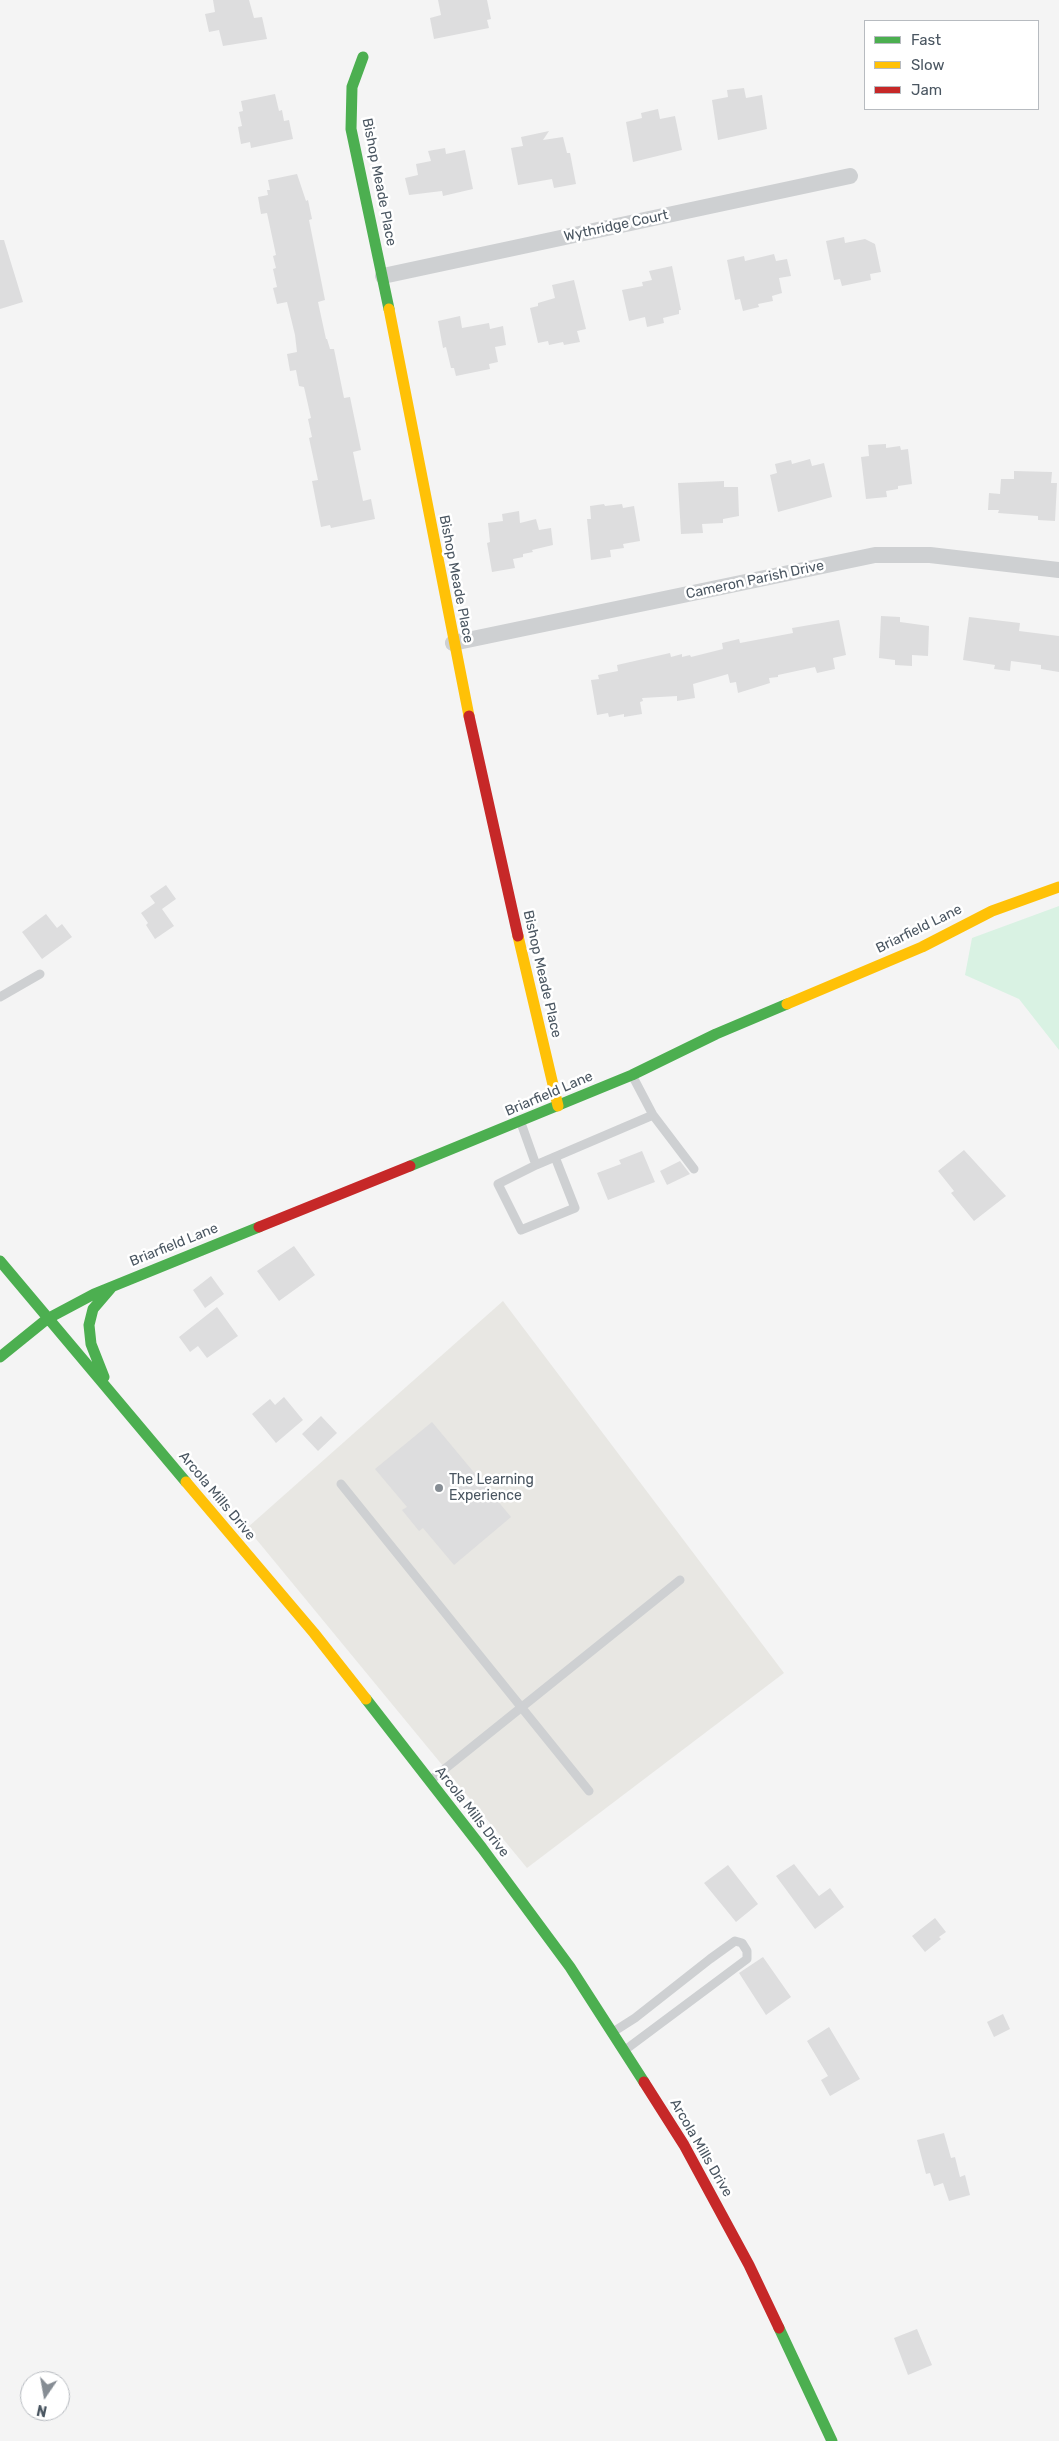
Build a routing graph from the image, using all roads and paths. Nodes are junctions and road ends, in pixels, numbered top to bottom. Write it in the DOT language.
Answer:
graph roads {
  1 [pos="363,56"];
  2 [pos="850,176"];
  3 [pos="383,276"];
  4 [pos="1059,570"];
  5 [pos="453,643"];
  6 [pos="1059,887"];
  7 [pos="40,974"];
  8 [pos="0,997"];
  9 [pos="632,1075"];
  10 [pos="558,1106"];
  11 [pos="653,1115"];
  12 [pos="520,1122"];
  13 [pos="556,1157"];
  14 [pos="536,1165"];
  15 [pos="694,1169"];
  16 [pos="0,1261"];
  17 [pos="112,1286"];
  18 [pos="47,1319"];
  19 [pos="0,1357"];
  20 [pos="111,1395"];
  21 [pos="341,1484"];
  22 [pos="680,1580"];
  23 [pos="522,1707"];
  24 [pos="429,1782"];
  25 [pos="590,1790"];
  26 [pos="612,2032"];
  27 [pos="625,2051"];
  28 [pos="832,2441"];
  1 -- 3 [label="street, Bishop Meade Place"];
  2 -- 3 [label="street, Wythridge Court"];
  3 -- 5 [label="street, Bishop Meade Place"];
  4 -- 5 [label="street, Cameron Parish Drive"];
  5 -- 10 [label="street, Bishop Meade Place"];
  6 -- 9 [label="street, Briarfield Lane"];
  7 -- 8 [label="lane"];
  9 -- 10 [label="street, Briarfield Lane"];
  9 -- 11 [label="lane"];
  10 -- 12 [label="street, Briarfield Lane"];
  11 -- 13 [label="lane"];
  11 -- 15 [label="lane"];
  12 -- 14 [label="lane"];
  12 -- 17 [label="street, Briarfield Lane"];
  13 -- 14 [label="lane"];
  13 -- 14 [label="lane"];
  16 -- 18 [label="street, Arcola Mills Drive"];
  17 -- 18 [label="street, Briarfield Lane"];
  17 -- 20 [label="street"];
  18 -- 19 [label="street, Briarfield Lane"];
  18 -- 20 [label="street, Arcola Mills Drive"];
  20 -- 24 [label="street, Arcola Mills Drive"];
  21 -- 23 [label="lane"];
  22 -- 23 [label="lane"];
  23 -- 24 [label="lane"];
  23 -- 25 [label="lane"];
  24 -- 26 [label="street, Arcola Mills Drive"];
  26 -- 27 [label="street, Arcola Mills Drive"];
  26 -- 27 [label="lane"];
  27 -- 28 [label="street, Arcola Mills Drive"];
}
